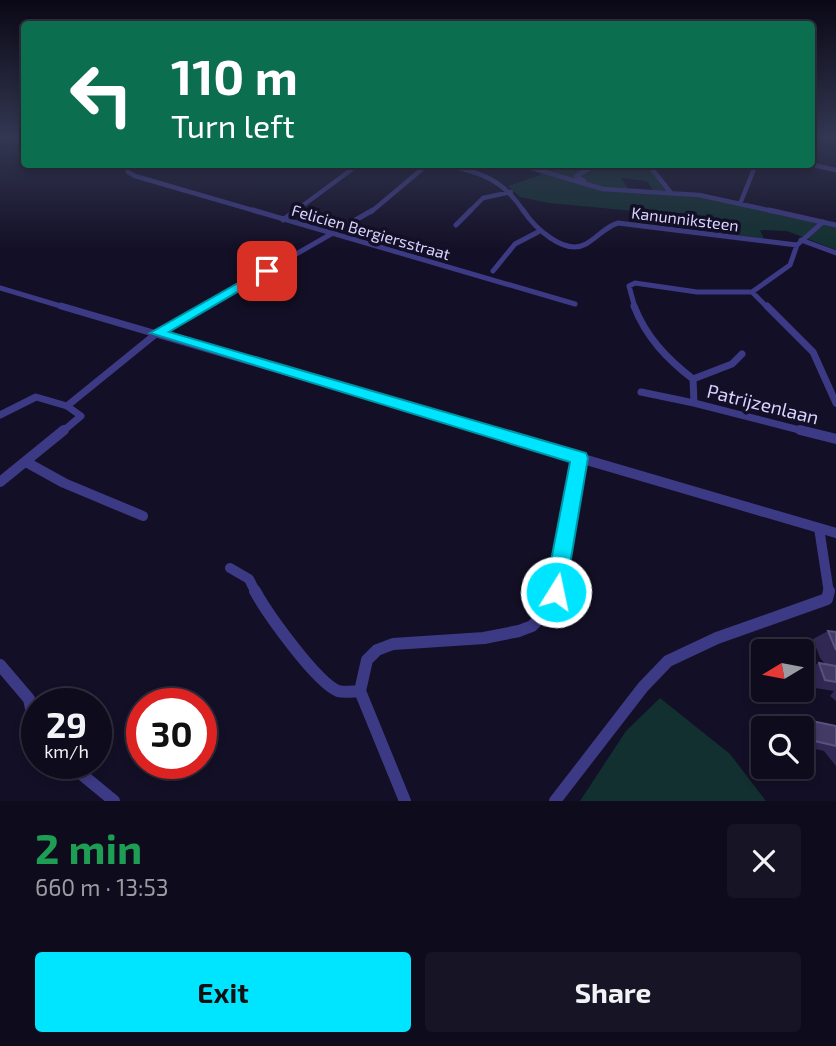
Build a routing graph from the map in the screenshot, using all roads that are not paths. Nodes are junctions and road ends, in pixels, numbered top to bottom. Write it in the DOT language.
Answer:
graph roads {
  1 [pos="134,175"];
  2 [pos="344,175"];
  3 [pos="416,175"];
  4 [pos="486,175"];
  5 [pos="554,175"];
  6 [pos="580,175"];
  7 [pos="657,175"];
  8 [pos="751,175"];
  9 [pos="511,192"];
  10 [pos="622,192"];
  11 [pos="671,193"];
  12 [pos="740,204"];
  13 [pos="283,220"];
  14 [pos="823,222"];
  15 [pos="456,225"];
  16 [pos="836,225"];
  17 [pos="538,232"];
  18 [pos="333,234"];
  19 [pos="799,243"];
  20 [pos="836,253"];
  21 [pos="493,271"];
  22 [pos="0,288"];
  23 [pos="752,292"];
  24 [pos="575,304"];
  25 [pos="157,333"];
  26 [pos="743,354"];
  27 [pos="693,379"];
  28 [pos="641,392"];
  29 [pos="694,403"];
  30 [pos="836,403"];
  31 [pos="67,406"];
  32 [pos="0,415"];
  33 [pos="836,439"];
  34 [pos="580,458"];
  35 [pos="26,462"];
  36 [pos="0,482"];
  37 [pos="143,516"];
  38 [pos="819,528"];
  39 [pos="836,533"];
  40 [pos="230,568"];
  41 [pos="0,665"];
  42 [pos="21,689"];
  43 [pos="360,691"];
  44 [pos="87,779"];
  45 [pos="114,801"];
  46 [pos="405,801"];
  47 [pos="555,801"];
  1 -- 13 [label="street, Felicien Bergiersstraat"];
  2 -- 13 [label="street"];
  3 -- 18 [label="street"];
  4 -- 9 [label="street"];
  5 -- 10 [label="street"];
  6 -- 10 [label="street"];
  7 -- 11 [label="street"];
  8 -- 12 [label="street"];
  9 -- 15 [label="street"];
  9 -- 17 [label="street"];
  10 -- 11 [label="street"];
  11 -- 12 [label="street"];
  12 -- 14 [label="street"];
  13 -- 18 [label="street, Felicien Bergiersstraat"];
  14 -- 16 [label="street"];
  14 -- 19 [label="street"];
  17 -- 19 [label="street, Kanunniksteen"];
  17 -- 21 [label="street"];
  18 -- 24 [label="street, Felicien Bergiersstraat"];
  18 -- 25 [label="street"];
  19 -- 20 [label="street, Kanunniksteen"];
  19 -- 23 [label="street"];
  22 -- 25 [label="street"];
  23 -- 27 [label="street, Patrijzenlaan"];
  23 -- 30 [label="street"];
  25 -- 31 [label="street"];
  25 -- 34 [label="street"];
  26 -- 27 [label="street"];
  27 -- 29 [label="street, Patrijzenlaan"];
  28 -- 29 [label="street"];
  29 -- 33 [label="street, Patrijzenlaan"];
  31 -- 32 [label="street"];
  31 -- 35 [label="street"];
  34 -- 38 [label="street"];
  34 -- 43 [label="street"];
  35 -- 36 [label="street"];
  35 -- 37 [label="street"];
  38 -- 39 [label="street"];
  38 -- 47 [label="street"];
  40 -- 43 [label="street"];
  41 -- 42 [label="street"];
  43 -- 46 [label="street"];
  44 -- 45 [label="street"];
}
